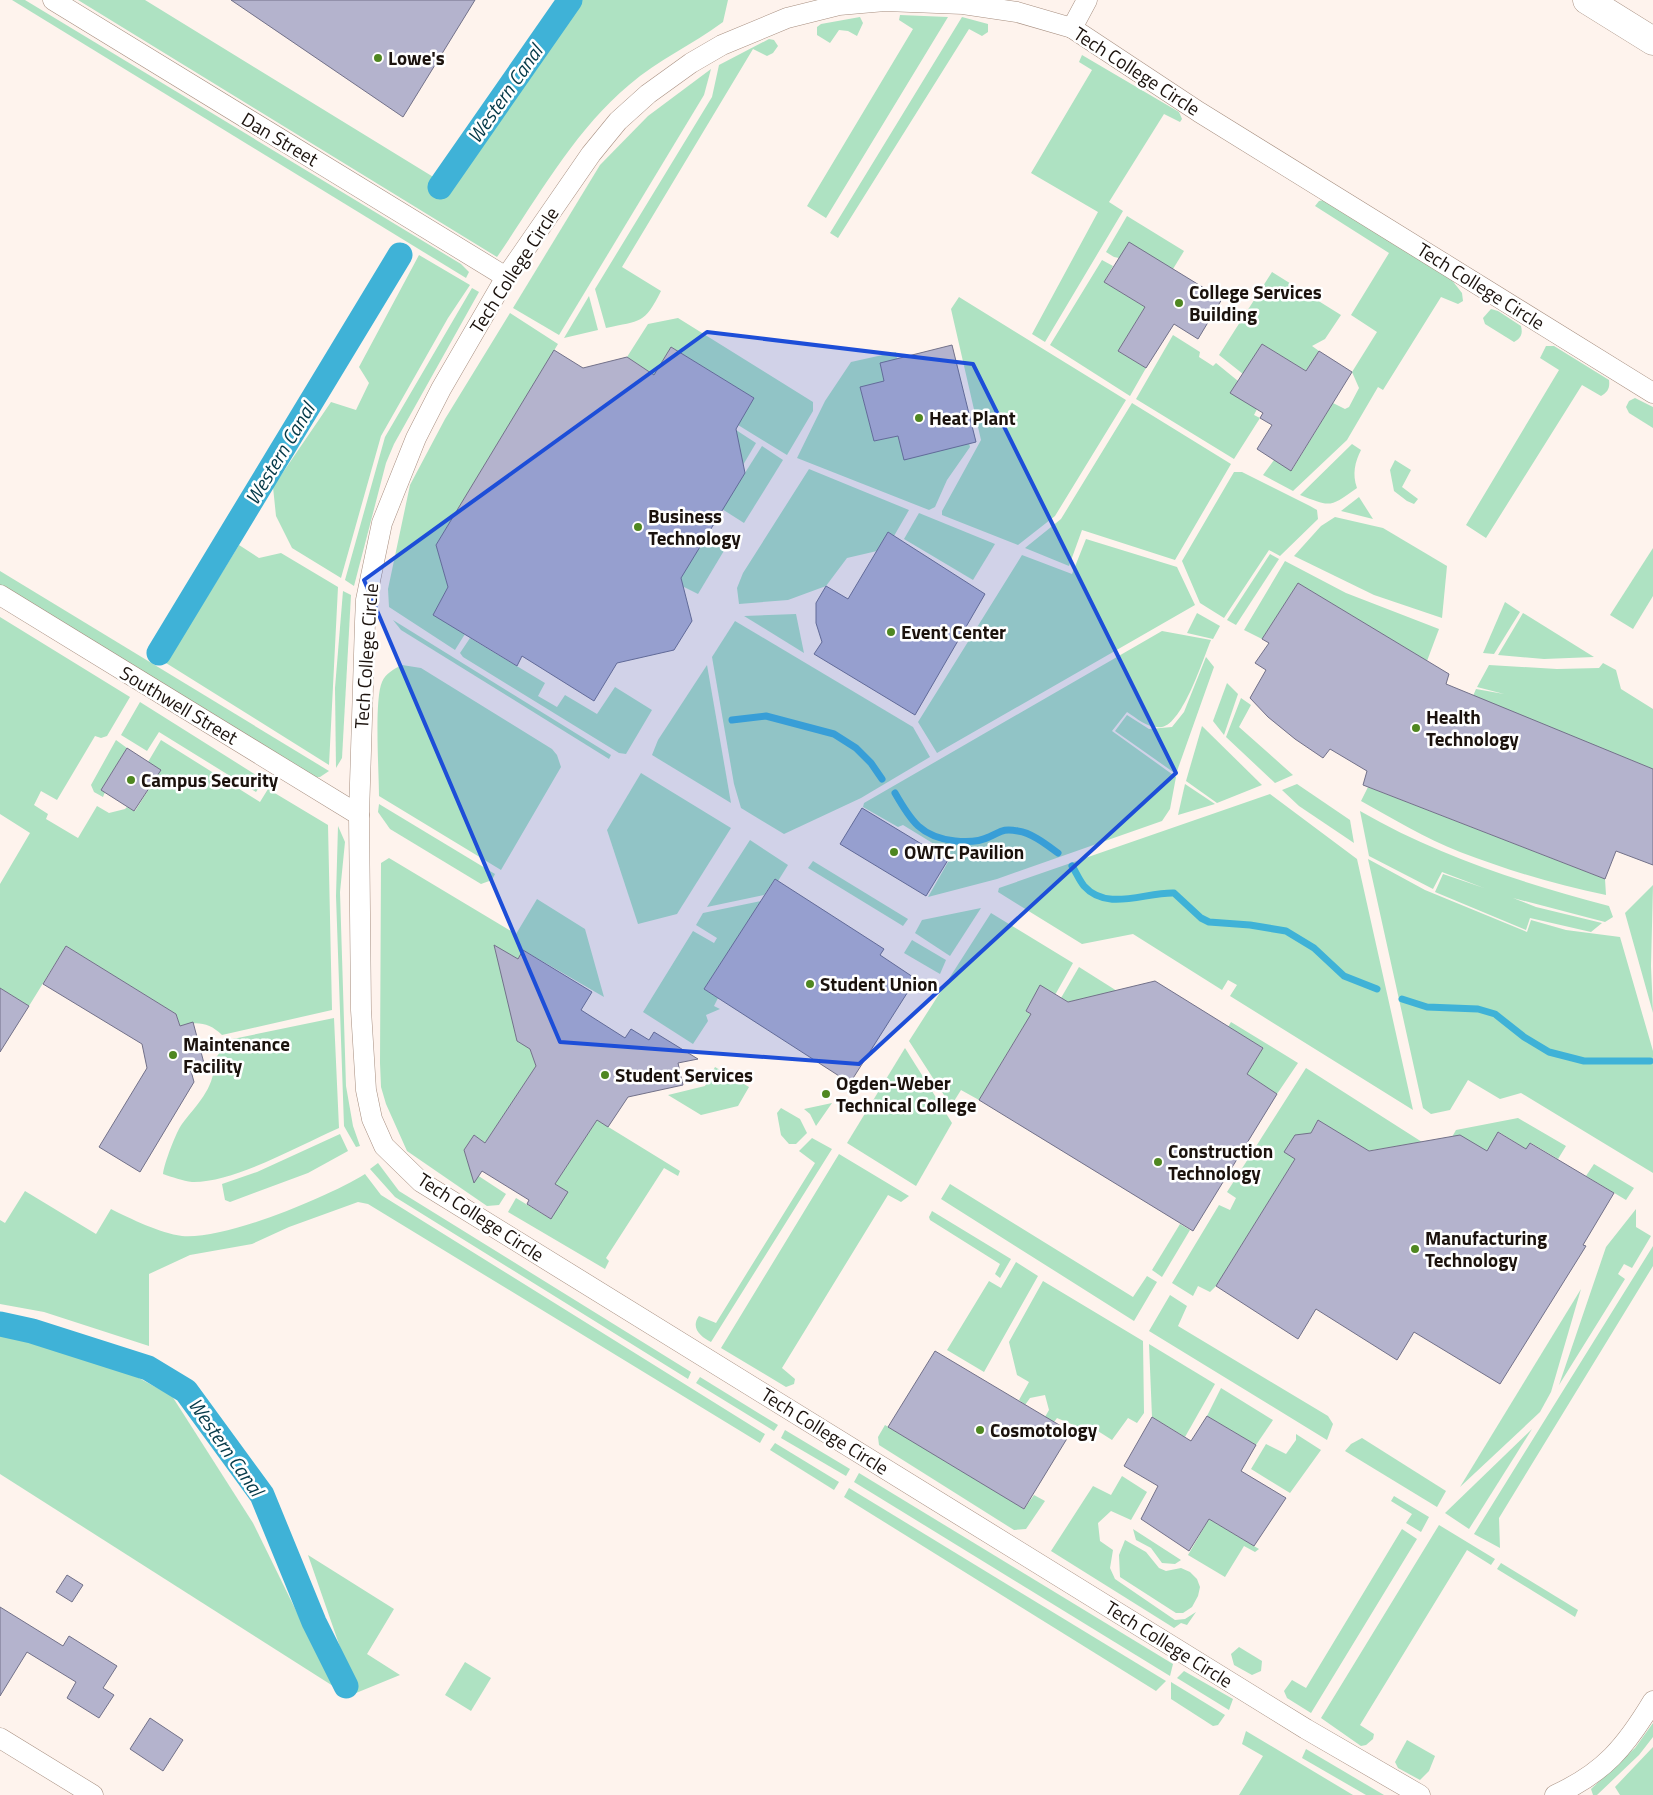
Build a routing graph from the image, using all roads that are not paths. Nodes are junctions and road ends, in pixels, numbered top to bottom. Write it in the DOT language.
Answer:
graph roads {
  1 [pos="53,0"];
  2 [pos="1087,0"];
  3 [pos="1587,0"];
  4 [pos="1072,28"];
  5 [pos="1653,41"];
  6 [pos="506,277"];
  7 [pos="1653,393"];
  8 [pos="0,595"];
  9 [pos="359,815"];
  10 [pos="1653,1701"];
  11 [pos="0,1738"];
  12 [pos="93,1795"];
  13 [pos="1420,1795"];
  14 [pos="1555,1795"];
  1 -- 6 [label="street, Dan Street"];
  2 -- 4 [label="street"];
  3 -- 5 [label="main road"];
  4 -- 6 [label="street, Tech College Circle"];
  4 -- 7 [label="street, Tech College Circle"];
  6 -- 9 [label="street, Tech College Circle"];
  8 -- 9 [label="street, Southwell Street"];
  9 -- 13 [label="street, Tech College Circle"];
  10 -- 14 [label="street"];
  11 -- 12 [label="street"];
}
